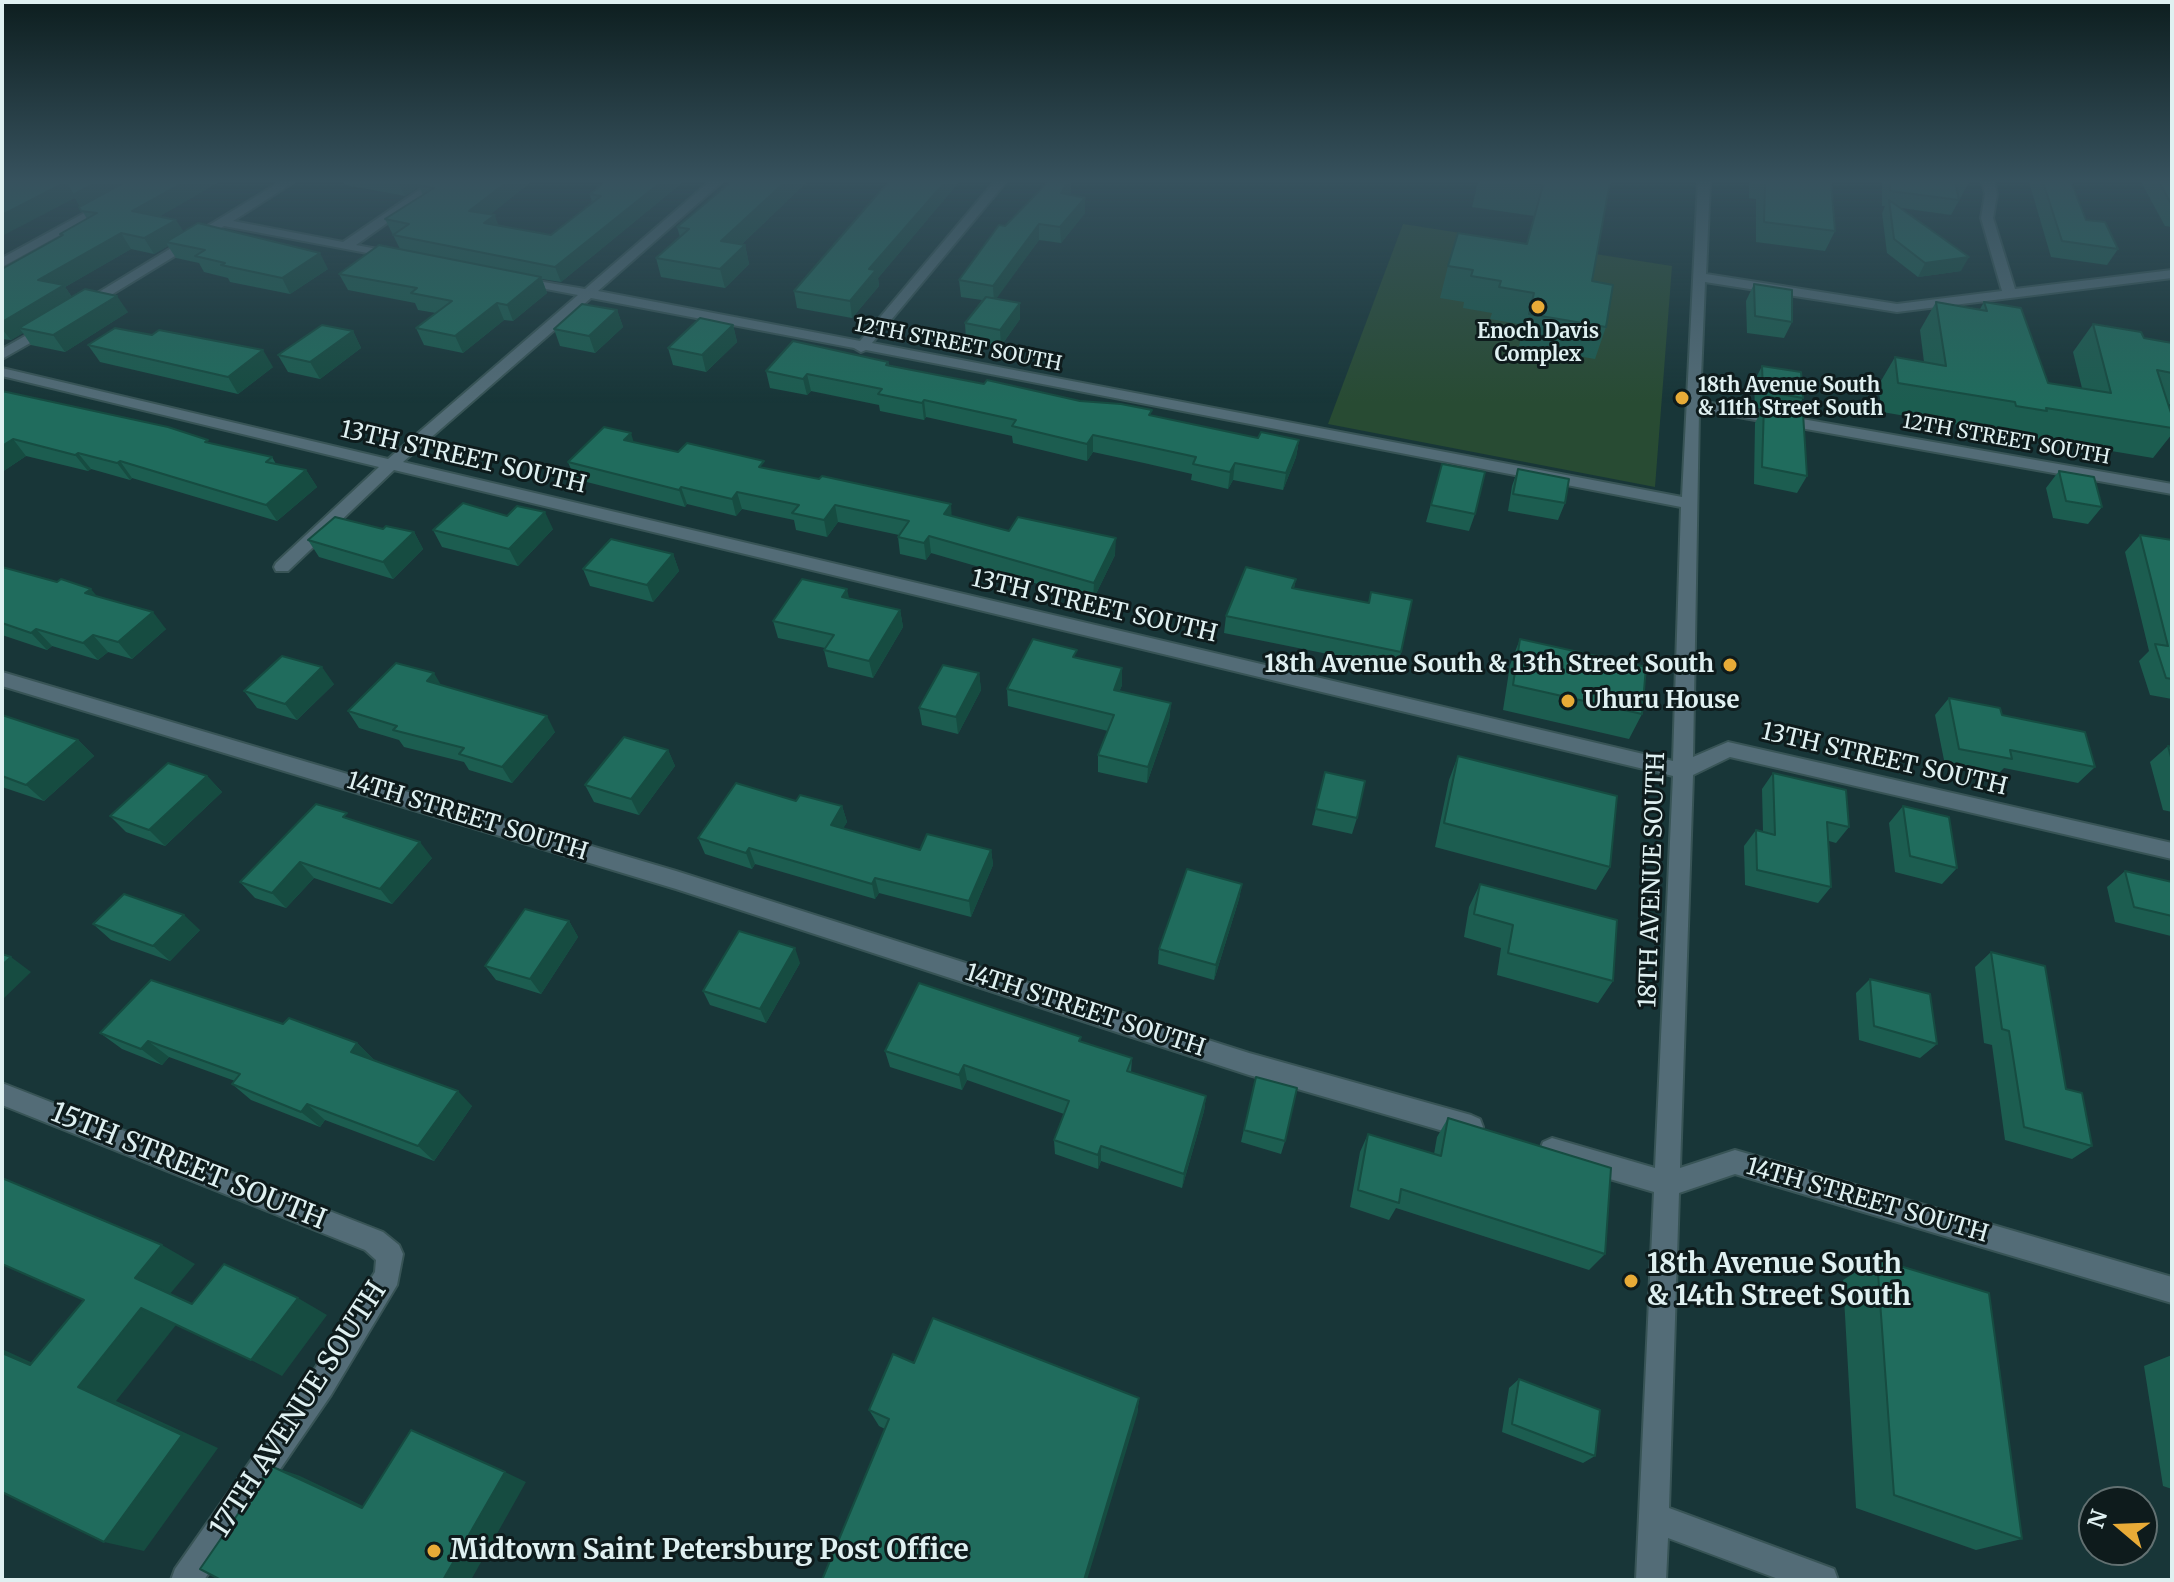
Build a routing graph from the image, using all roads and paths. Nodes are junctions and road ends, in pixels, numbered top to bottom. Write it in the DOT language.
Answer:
graph roads {
  1 [pos="165,256"];
  2 [pos="391,256"];
  3 [pos="630,256"];
  4 [pos="938,256"];
  5 [pos="1698,256"];
  6 [pos="1998,256"];
  7 [pos="403,258"];
  8 [pos="2172,274"];
  9 [pos="1698,277"];
  10 [pos="508,278"];
  11 [pos="586,293"];
  12 [pos="2010,294"];
  13 [pos="861,348"];
  14 [pos="2,355"];
  15 [pos="2,372"];
  16 [pos="1692,404"];
  17 [pos="389,466"];
  18 [pos="2172,489"];
  19 [pos="1689,503"];
  20 [pos="282,567"];
  21 [pos="2,679"];
  22 [pos="1683,771"];
  23 [pos="2172,851"];
  24 [pos="2,1094"];
  25 [pos="1485,1131"];
  26 [pos="1531,1145"];
  27 [pos="1668,1184"];
  28 [pos="374,1241"];
  29 [pos="2172,1290"];
  30 [pos="1654,1518"];
  31 [pos="186,1580"];
  32 [pos="1651,1580"];
  33 [pos="1823,1580"];
  1 -- 14 [label="street"];
  2 -- 7 [label="street"];
  3 -- 11 [label="street"];
  4 -- 13 [label="street"];
  5 -- 9 [label="street, 18TH AVENUE SOUTH"];
  6 -- 12 [label="street"];
  8 -- 12 [label="street"];
  9 -- 12 [label="street"];
  9 -- 16 [label="street, 18TH AVENUE SOUTH"];
  10 -- 11 [label="street, 12TH STREET SOUTH"];
  11 -- 13 [label="street, 12TH STREET SOUTH"];
  11 -- 17 [label="street"];
  13 -- 19 [label="street, 12TH STREET SOUTH"];
  15 -- 17 [label="street, 13TH STREET SOUTH"];
  16 -- 18 [label="street, 12TH STREET SOUTH"];
  16 -- 19 [label="street, 18TH AVENUE SOUTH"];
  17 -- 20 [label="street"];
  17 -- 22 [label="street, 13TH STREET SOUTH"];
  19 -- 22 [label="street, 18TH AVENUE SOUTH"];
  21 -- 25 [label="street, 14TH STREET SOUTH"];
  22 -- 23 [label="street, 13TH STREET SOUTH"];
  22 -- 27 [label="street, 18TH AVENUE SOUTH"];
  24 -- 28 [label="street, 15TH STREET SOUTH"];
  26 -- 27 [label="street"];
  27 -- 29 [label="street, 14TH STREET SOUTH"];
  27 -- 30 [label="street, 18TH AVENUE SOUTH"];
  28 -- 31 [label="street, 17TH AVENUE SOUTH"];
  30 -- 32 [label="street, 18TH AVENUE SOUTH"];
  30 -- 33 [label="street"];
}
